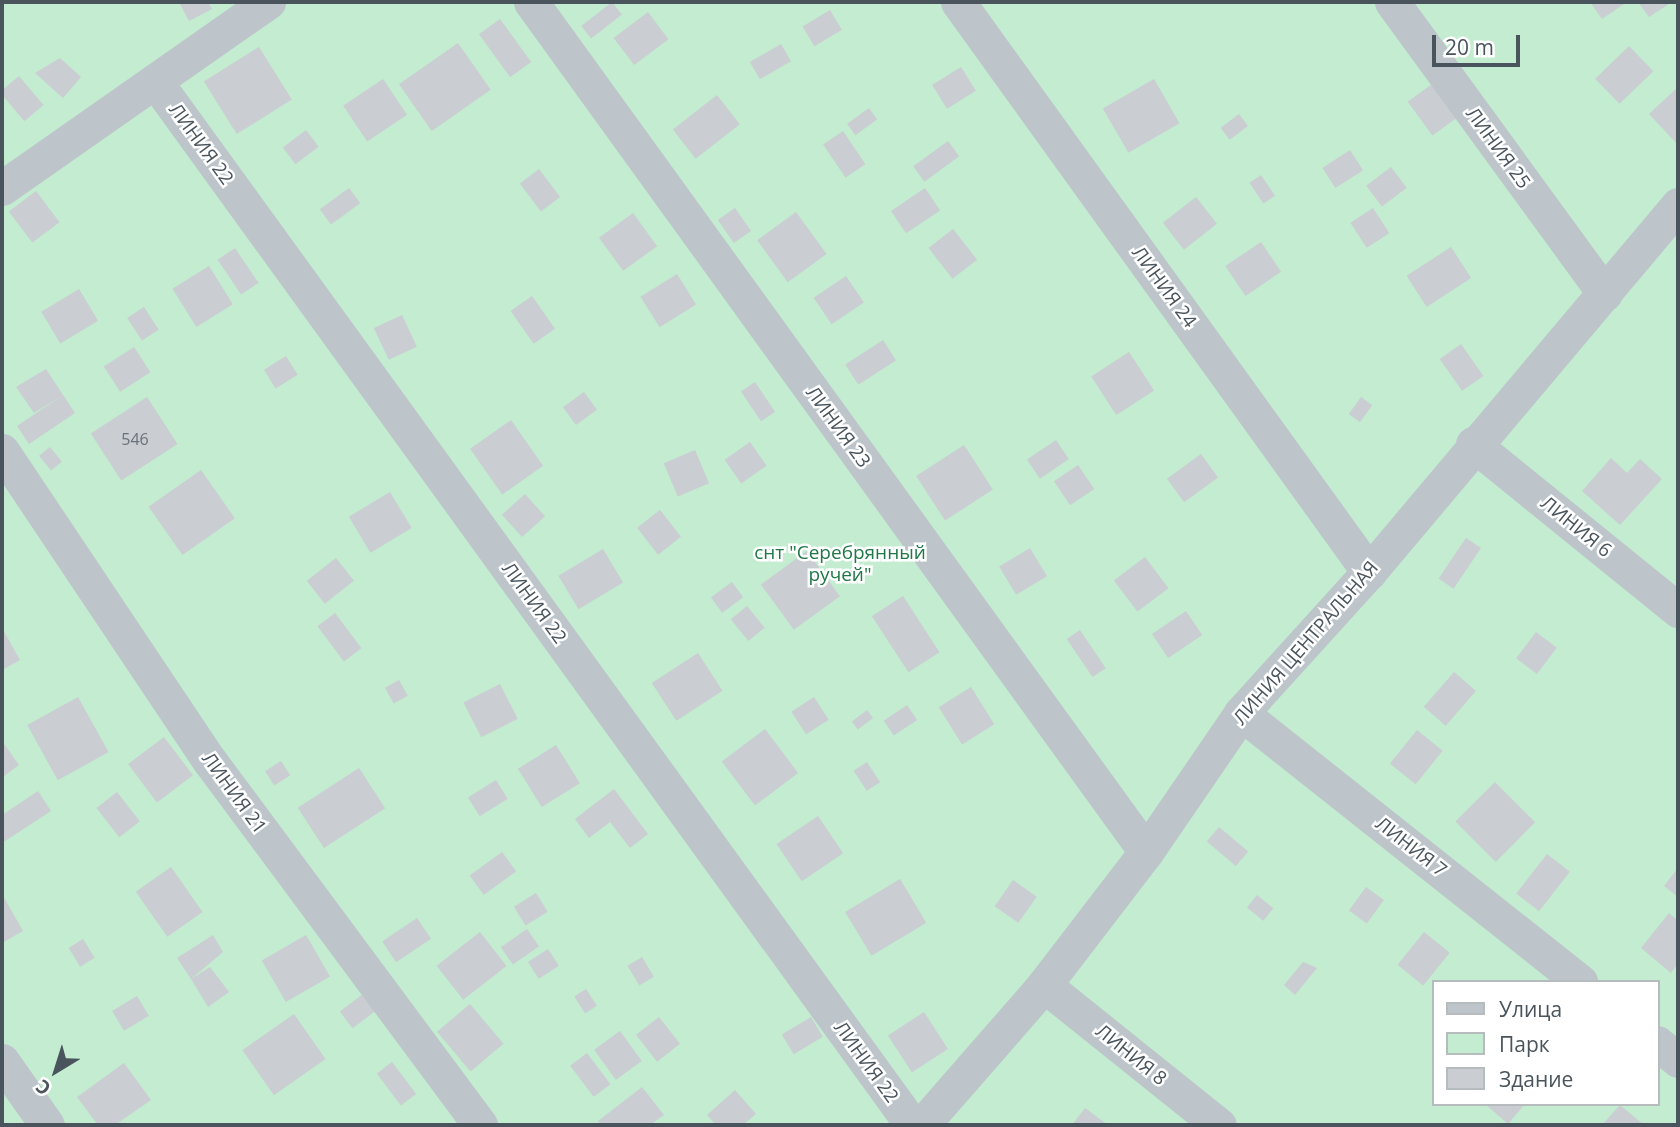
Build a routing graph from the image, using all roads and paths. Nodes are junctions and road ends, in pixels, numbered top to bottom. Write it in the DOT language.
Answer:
graph roads {
  1 [pos="268,2"];
  2 [pos="531,2"];
  3 [pos="958,2"];
  4 [pos="1392,2"];
  5 [pos="155,81"];
  6 [pos="2,188"];
  7 [pos="1678,205"];
  8 [pos="1605,294"];
  9 [pos="1473,444"];
  10 [pos="2,451"];
  11 [pos="1369,572"];
  12 [pos="1678,611"];
  13 [pos="1241,713"];
  14 [pos="1146,852"];
  15 [pos="1577,980"];
  16 [pos="1044,985"];
  17 [pos="1659,1045"];
  18 [pos="1678,1060"];
  19 [pos="2,1061"];
  20 [pos="47,1125"];
  21 [pos="480,1125"];
  22 [pos="912,1125"];
  23 [pos="922,1125"];
  24 [pos="1219,1125"];
  1 -- 5 [label="street"];
  2 -- 14 [label="street, ЛИНИЯ 23"];
  3 -- 11 [label="street, ЛИНИЯ 24"];
  4 -- 8 [label="street, ЛИНИЯ 25"];
  5 -- 6 [label="street"];
  5 -- 22 [label="street, ЛИНИЯ 22"];
  7 -- 8 [label="street, ЛИНИЯ ЦЕНТРАЛЬНАЯ"];
  8 -- 9 [label="street, ЛИНИЯ ЦЕНТРАЛЬНАЯ"];
  9 -- 11 [label="street, ЛИНИЯ ЦЕНТРАЛЬНАЯ"];
  9 -- 12 [label="street, ЛИНИЯ 6"];
  10 -- 21 [label="street, ЛИНИЯ 21"];
  11 -- 13 [label="street, ЛИНИЯ ЦЕНТРАЛЬНАЯ"];
  13 -- 14 [label="street, ЛИНИЯ ЦЕНТРАЛЬНАЯ"];
  13 -- 15 [label="street, ЛИНИЯ 7"];
  14 -- 16 [label="street, ЛИНИЯ ЦЕНТРАЛЬНАЯ"];
  16 -- 23 [label="street, ЛИНИЯ ЦЕНТРАЛЬНАЯ"];
  16 -- 24 [label="street, ЛИНИЯ 8"];
  17 -- 18 [label="street"];
  19 -- 20 [label="street"];
}
